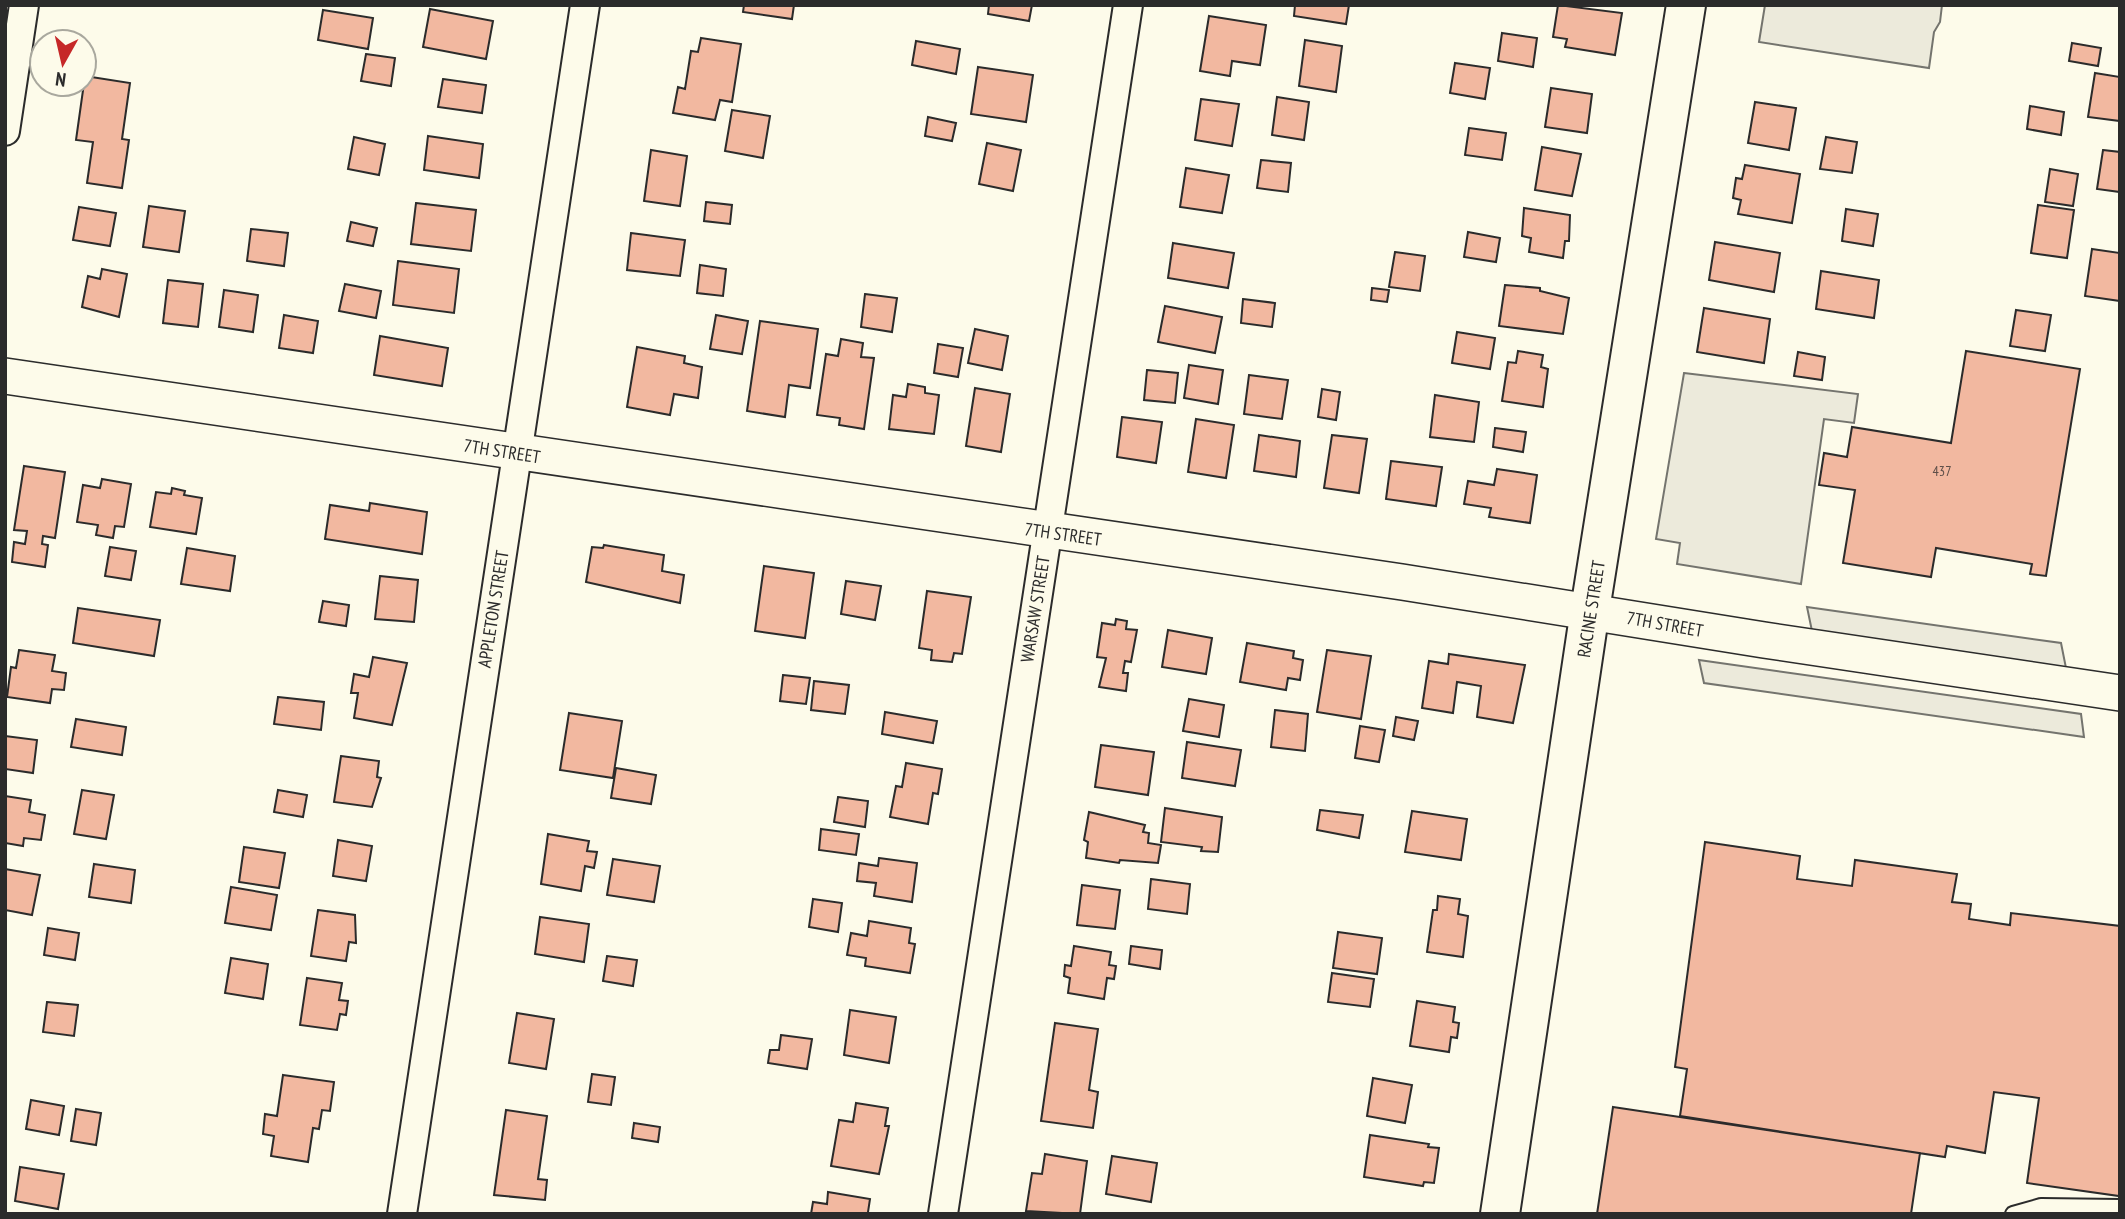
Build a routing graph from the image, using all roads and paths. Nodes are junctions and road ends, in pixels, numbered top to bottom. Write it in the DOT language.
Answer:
graph roads {
  1 [pos="24,5"];
  2 [pos="585,5"];
  3 [pos="1128,5"];
  4 [pos="1686,5"];
  5 [pos="5,131"];
  6 [pos="5,376"];
  7 [pos="516,453"];
  8 [pos="1047,531"];
  9 [pos="1590,610"];
  10 [pos="2120,693"];
  11 [pos="2120,1207"];
  12 [pos="402,1214"];
  13 [pos="943,1214"];
  14 [pos="1500,1214"];
  15 [pos="2013,1214"];
  1 -- 5 [label="street"];
  2 -- 7 [label="street, APPLETON STREET"];
  3 -- 8 [label="street, WARSAW STREET"];
  4 -- 9 [label="main road, RACINE STREET"];
  6 -- 7 [label="street, 7TH STREET"];
  7 -- 8 [label="street, 7TH STREET"];
  7 -- 12 [label="street, APPLETON STREET"];
  8 -- 9 [label="street, 7TH STREET"];
  8 -- 13 [label="street, WARSAW STREET"];
  9 -- 10 [label="street, 7TH STREET"];
  9 -- 14 [label="main road, RACINE STREET"];
  11 -- 15 [label="lane"];
}
